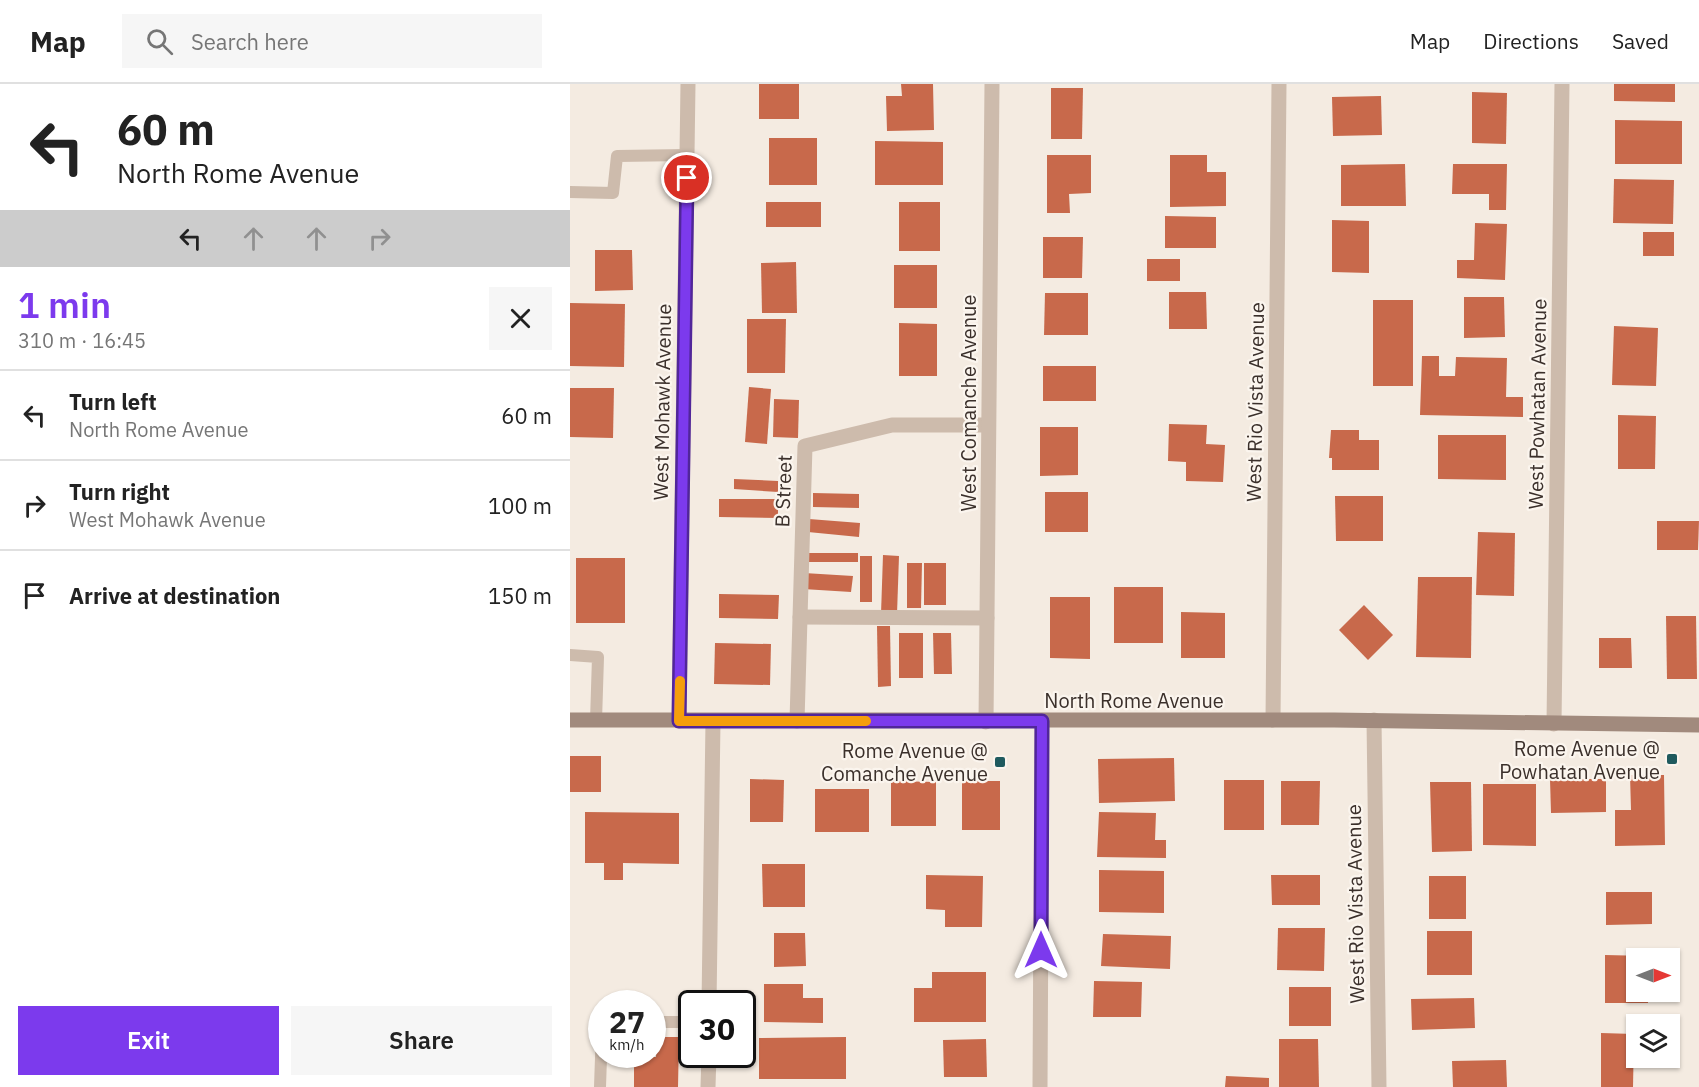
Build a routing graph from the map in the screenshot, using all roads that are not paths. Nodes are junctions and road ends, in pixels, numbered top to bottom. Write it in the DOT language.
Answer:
graph roads {
  1 [pos="688,84"];
  2 [pos="992,84"];
  3 [pos="1279,84"];
  4 [pos="1562,84"];
  5 [pos="687,155"];
  6 [pos="570,192"];
  7 [pos="987,425"];
  8 [pos="800,617"];
  9 [pos="987,618"];
  10 [pos="570,655"];
  11 [pos="570,720"];
  12 [pos="1273,720"];
  13 [pos="1374,720"];
  14 [pos="597,721"];
  15 [pos="679,721"];
  16 [pos="713,721"];
  17 [pos="797,721"];
  18 [pos="1042,721"];
  19 [pos="986,722"];
  20 [pos="1554,724"];
  21 [pos="1699,725"];
  22 [pos="709,990"];
  23 [pos="601,1068"];
  24 [pos="709,1068"];
  25 [pos="600,1087"];
  26 [pos="708,1087"];
  27 [pos="1040,1087"];
  28 [pos="1379,1087"];
  1 -- 5 [label="street, West Mohawk Avenue"];
  2 -- 7 [label="street, West Comanche Avenue"];
  3 -- 12 [label="street, West Rio Vista Avenue"];
  4 -- 20 [label="street, West Powhatan Avenue"];
  5 -- 6 [label="lane"];
  5 -- 15 [label="street, West Mohawk Avenue"];
  7 -- 8 [label="street, B Street"];
  7 -- 9 [label="street, West Comanche Avenue"];
  8 -- 9 [label="street"];
  8 -- 17 [label="street, B Street"];
  9 -- 19 [label="street, West Comanche Avenue"];
  10 -- 14 [label="lane"];
  11 -- 14 [label="street, North Rome Avenue"];
  12 -- 13 [label="street, North Rome Avenue"];
  12 -- 18 [label="street, North Rome Avenue"];
  13 -- 20 [label="street, North Rome Avenue"];
  13 -- 28 [label="street, West Rio Vista Avenue"];
  14 -- 15 [label="street, North Rome Avenue"];
  15 -- 16 [label="street, North Rome Avenue"];
  16 -- 17 [label="street, North Rome Avenue"];
  16 -- 22 [label="street"];
  17 -- 19 [label="street, North Rome Avenue"];
  18 -- 19 [label="street, North Rome Avenue"];
  18 -- 27 [label="street"];
  20 -- 21 [label="street, North Rome Avenue"];
  23 -- 25 [label="lane"];
  24 -- 26 [label="street"];
}
